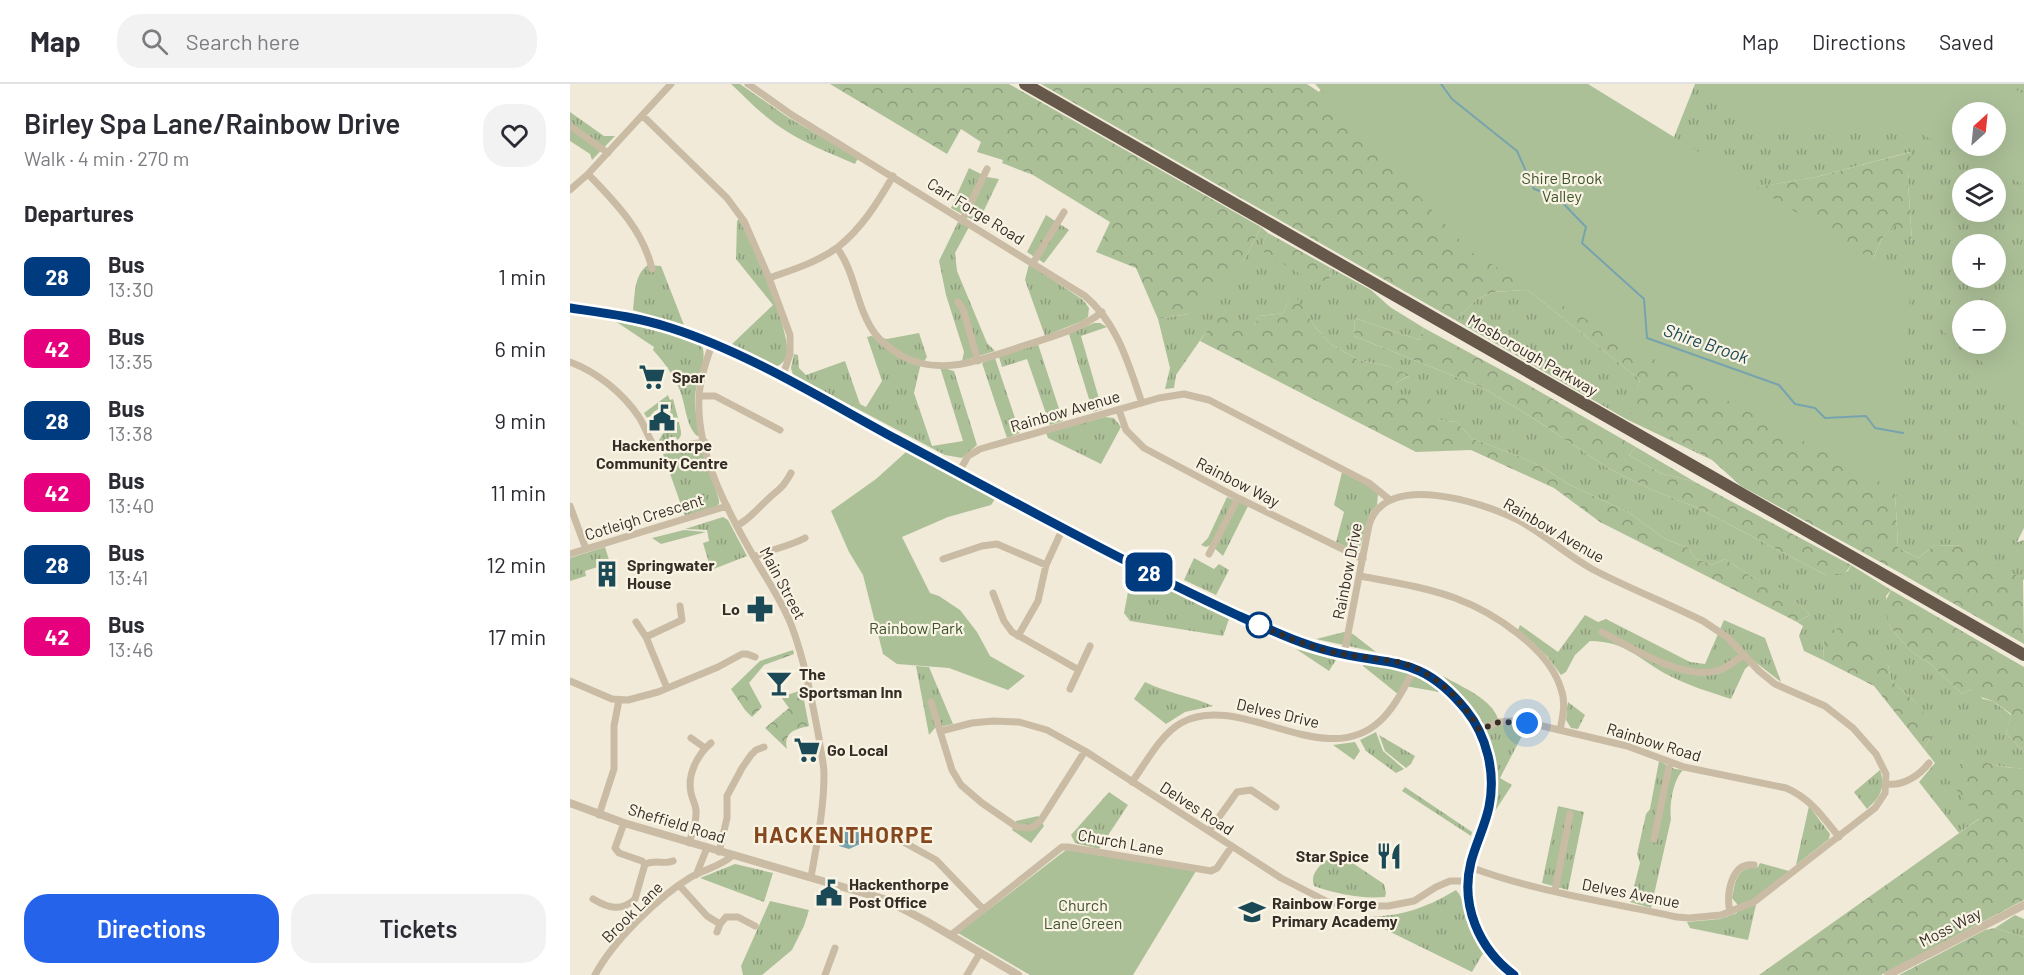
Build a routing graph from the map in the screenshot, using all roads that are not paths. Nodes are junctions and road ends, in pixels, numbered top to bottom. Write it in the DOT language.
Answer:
graph roads {
  1 [pos="671,84"];
  2 [pos="748,84"];
  3 [pos="1025,84"];
  4 [pos="643,116"];
  5 [pos="570,126"];
  6 [pos="608,153"];
  7 [pos="987,169"];
  8 [pos="588,174"];
  9 [pos="893,176"];
  10 [pos="570,190"];
  11 [pos="1064,212"];
  12 [pos="963,219"];
  13 [pos="837,248"];
  14 [pos="1033,262"];
  15 [pos="652,269"];
  16 [pos="769,278"];
  17 [pos="958,302"];
  18 [pos="570,308"];
  19 [pos="1102,312"];
  20 [pos="712,344"];
  21 [pos="978,361"];
  22 [pos="570,362"];
  23 [pos="782,378"];
  24 [pos="699,396"];
  25 [pos="1142,403"];
  26 [pos="1119,410"];
  27 [pos="780,430"];
  28 [pos="705,442"];
  29 [pos="959,472"];
  30 [pos="791,473"];
  31 [pos="1238,498"];
  32 [pos="1390,500"];
  33 [pos="570,506"];
  34 [pos="727,506"];
  35 [pos="737,526"];
  36 [pos="1064,528"];
  37 [pos="805,538"];
  38 [pos="586,549"];
  39 [pos="570,554"];
  40 [pos="1209,554"];
  41 [pos="754,557"];
  42 [pos="943,559"];
  43 [pos="1363,559"];
  44 [pos="1046,565"];
  45 [pos="1360,576"];
  46 [pos="993,593"];
  47 [pos="680,606"];
  48 [pos="636,622"];
  49 [pos="1602,632"];
  50 [pos="1017,636"];
  51 [pos="646,637"];
  52 [pos="1090,646"];
  53 [pos="1344,654"];
  54 [pos="1744,654"];
  55 [pos="2024,655"];
  56 [pos="755,657"];
  57 [pos="1415,668"];
  58 [pos="1079,670"];
  59 [pos="570,681"];
  60 [pos="667,688"];
  61 [pos="1070,689"];
  62 [pos="619,700"];
  63 [pos="931,702"];
  64 [pos="1479,730"];
  65 [pos="1560,730"];
  66 [pos="941,731"];
  67 [pos="691,738"];
  68 [pos="764,747"];
  69 [pos="1085,751"];
  70 [pos="1670,762"];
  71 [pos="1929,763"];
  72 [pos="1132,782"];
  73 [pos="1887,784"];
  74 [pos="571,806"];
  75 [pos="1276,807"];
  76 [pos="1570,814"];
  77 [pos="599,815"];
  78 [pos="624,823"];
  79 [pos="1209,831"];
  80 [pos="1839,837"];
  81 [pos="898,839"];
  82 [pos="1654,839"];
  83 [pos="689,843"];
  84 [pos="1232,846"];
  85 [pos="707,849"];
  86 [pos="719,852"];
  87 [pos="732,856"];
  88 [pos="674,861"];
  89 [pos="645,864"];
  90 [pos="1754,865"];
  91 [pos="1470,867"];
  92 [pos="696,875"];
  93 [pos="811,878"];
  94 [pos="1467,881"];
  95 [pos="679,885"];
  96 [pos="1555,891"];
  97 [pos="593,899"];
  98 [pos="2024,905"];
  99 [pos="983,909"];
  100 [pos="1730,912"];
  101 [pos="720,924"];
  102 [pos="755,926"];
  103 [pos="717,932"];
  104 [pos="951,935"];
  105 [pos="835,948"];
  106 [pos="980,953"];
  107 [pos="595,975"];
  108 [pos="825,975"];
  109 [pos="967,975"];
  110 [pos="1018,975"];
  111 [pos="1514,975"];
  112 [pos="1888,975"];
  1 -- 4 [label="street"];
  2 -- 9 [label="street, Carr Forge Road"];
  3 -- 55 [label="highway, Mosborough Parkway"];
  4 -- 6 [label="street"];
  4 -- 16 [label="street"];
  5 -- 6 [label="street"];
  6 -- 8 [label="street"];
  7 -- 12 [label="street"];
  8 -- 10 [label="street"];
  8 -- 15 [label="street"];
  9 -- 12 [label="street, Carr Forge Road"];
  9 -- 13 [label="street"];
  11 -- 14 [label="street"];
  12 -- 14 [label="street, Carr Forge Road"];
  13 -- 16 [label="street"];
  13 -- 21 [label="street"];
  14 -- 19 [label="street, Carr Forge Road"];
  16 -- 23 [label="street"];
  17 -- 21 [label="street"];
  18 -- 20 [label="street"];
  19 -- 21 [label="street"];
  19 -- 25 [label="street, Carr Forge Road"];
  20 -- 23 [label="street"];
  20 -- 24 [label="street, Main Street"];
  22 -- 28 [label="street"];
  23 -- 29 [label="street"];
  24 -- 27 [label="street"];
  24 -- 28 [label="street, Main Street"];
  25 -- 26 [label="street, Rainbow Avenue"];
  25 -- 32 [label="street, Rainbow Avenue"];
  26 -- 29 [label="street, Rainbow Avenue"];
  26 -- 31 [label="street, Rainbow Way"];
  28 -- 34 [label="street, Main Street"];
  29 -- 36 [label="street"];
  30 -- 35 [label="street"];
  31 -- 40 [label="street"];
  31 -- 43 [label="street, Rainbow Way"];
  32 -- 43 [label="street, Rainbow Drive"];
  32 -- 54 [label="street, Rainbow Avenue"];
  33 -- 38 [label="street"];
  34 -- 35 [label="street, Main Street"];
  34 -- 38 [label="street, Cotleigh Crescent"];
  35 -- 41 [label="street, Main Street"];
  36 -- 44 [label="street"];
  36 -- 53 [label="street"];
  37 -- 41 [label="street"];
  38 -- 39 [label="street, Cotleigh Crescent"];
  41 -- 93 [label="street, Main Street"];
  42 -- 44 [label="street"];
  43 -- 45 [label="street, Rainbow Drive"];
  44 -- 50 [label="street"];
  45 -- 53 [label="street, Rainbow Drive"];
  45 -- 65 [label="street"];
  46 -- 50 [label="street"];
  47 -- 51 [label="street"];
  48 -- 51 [label="street"];
  49 -- 54 [label="street"];
  50 -- 58 [label="street"];
  51 -- 60 [label="street"];
  52 -- 58 [label="street"];
  53 -- 57 [label="street"];
  54 -- 73 [label="street, Rainbow Avenue"];
  56 -- 60 [label="street"];
  57 -- 64 [label="street"];
  57 -- 72 [label="street, Delves Drive"];
  58 -- 61 [label="street"];
  59 -- 62 [label="street"];
  60 -- 62 [label="street"];
  62 -- 77 [label="street"];
  63 -- 66 [label="street"];
  64 -- 65 [label="street, Rainbow Road"];
  64 -- 91 [label="street"];
  65 -- 70 [label="street, Rainbow Road"];
  66 -- 69 [label="street, Delves Road"];
  66 -- 69 [label="street"];
  67 -- 83 [label="street"];
  68 -- 86 [label="street"];
  69 -- 72 [label="street, Delves Road"];
  70 -- 80 [label="street, Rainbow Road"];
  70 -- 82 [label="street"];
  71 -- 73 [label="street"];
  72 -- 79 [label="street, Delves Road"];
  73 -- 80 [label="street"];
  74 -- 77 [label="street, Sheffield Road"];
  75 -- 79 [label="street"];
  76 -- 96 [label="street"];
  77 -- 78 [label="street, Sheffield Road"];
  78 -- 83 [label="street, Sheffield Road"];
  78 -- 89 [label="street"];
  79 -- 84 [label="street, Delves Road"];
  80 -- 100 [label="street, Delves Avenue"];
  81 -- 99 [label="street"];
  83 -- 85 [label="street, Sheffield Road"];
  84 -- 94 [label="street, Delves Road"];
  84 -- 99 [label="street, Church Lane"];
  85 -- 86 [label="street, Sheffield Road"];
  85 -- 92 [label="street"];
  86 -- 87 [label="street, Sheffield Road"];
  87 -- 92 [label="street, Brook Lane"];
  87 -- 93 [label="street, Sheffield Road"];
  88 -- 89 [label="street"];
  89 -- 97 [label="street"];
  90 -- 100 [label="street"];
  91 -- 94 [label="street"];
  91 -- 96 [label="street, Delves Avenue"];
  92 -- 95 [label="street, Brook Lane"];
  93 -- 104 [label="street, Sheffield Road"];
  94 -- 111 [label="street"];
  95 -- 101 [label="street"];
  95 -- 107 [label="street, Brook Lane"];
  96 -- 100 [label="street, Delves Avenue"];
  98 -- 112 [label="street, Moss Way"];
  99 -- 104 [label="street, Church Lane"];
  101 -- 102 [label="street"];
  101 -- 103 [label="street"];
  104 -- 106 [label="street, Sheffield Road"];
  105 -- 108 [label="street"];
  106 -- 109 [label="street"];
  106 -- 110 [label="street, Sheffield Road"];
}
